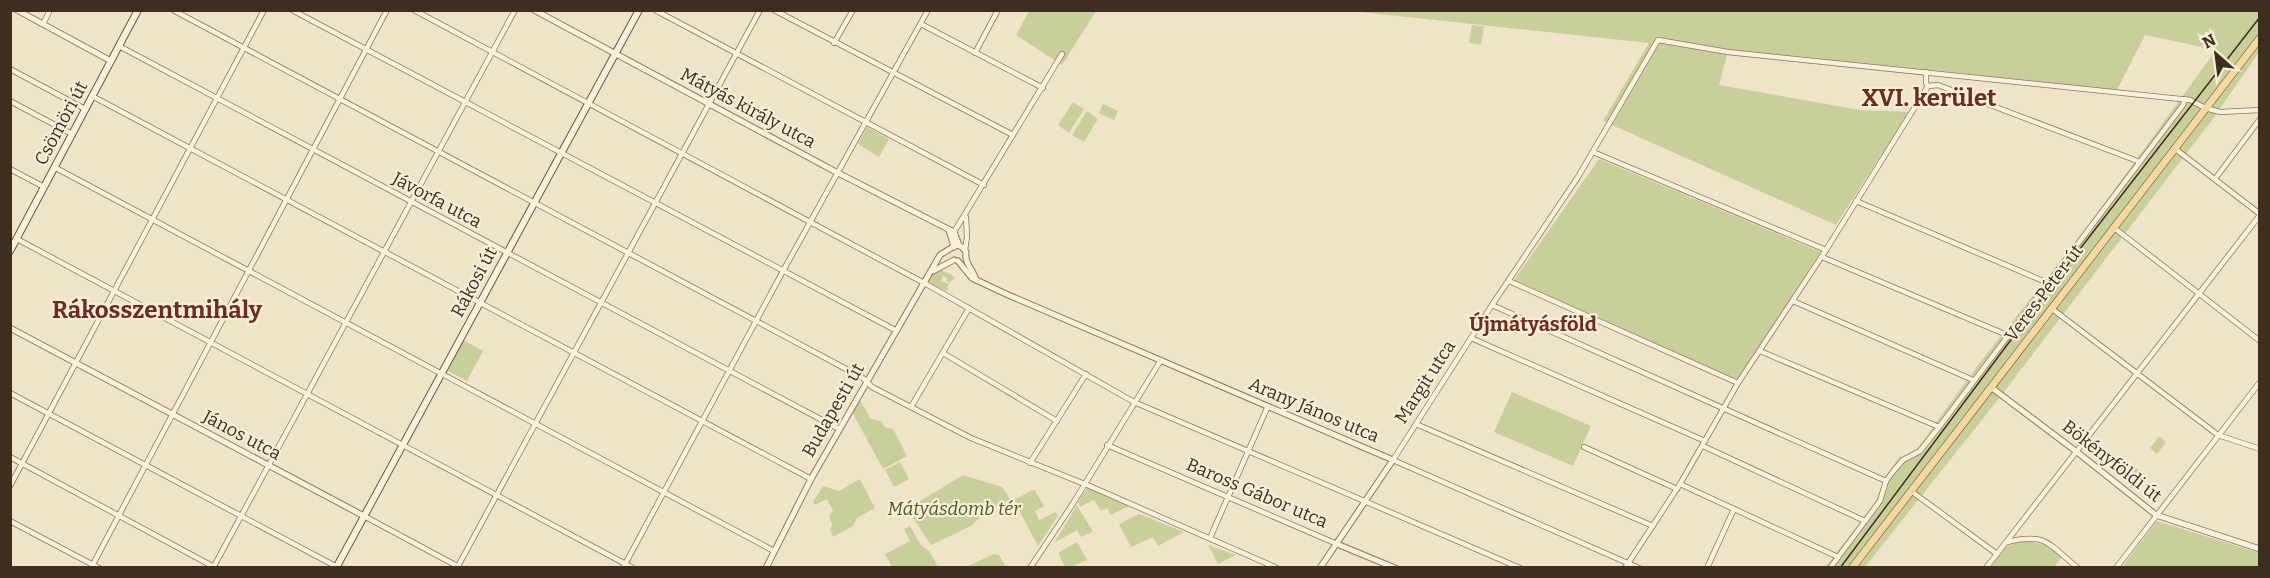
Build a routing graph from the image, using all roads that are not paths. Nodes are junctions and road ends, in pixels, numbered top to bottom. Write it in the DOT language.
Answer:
graph roads {
  1 [pos="17,10"];
  2 [pos="50,10"];
  3 [pos="138,10"];
  4 [pos="174,10"];
  5 [pos="264,10"];
  6 [pos="292,10"];
  7 [pos="387,10"];
  8 [pos="414,10"];
  9 [pos="515,10"];
  10 [pos="534,10"];
  11 [pos="639,10"];
  12 [pos="655,10"];
  13 [pos="760,10"];
  14 [pos="774,10"];
  15 [pos="853,10"];
  16 [pos="928,10"];
  17 [pos="998,10"];
  18 [pos="43,24"];
  19 [pos="921,24"];
  20 [pos="2259,38"];
  21 [pos="834,43"];
  22 [pos="119,46"];
  23 [pos="243,48"];
  24 [pos="366,50"];
  25 [pos="492,52"];
  26 [pos="615,53"];
  27 [pos="975,53"];
  28 [pos="1062,54"];
  29 [pos="736,55"];
  30 [pos="111,61"];
  31 [pos="10,69"];
  32 [pos="893,72"];
  33 [pos="1926,72"];
  34 [pos="1928,86"];
  35 [pos="1043,88"];
  36 [pos="92,96"];
  37 [pos="216,98"];
  38 [pos="340,99"];
  39 [pos="2185,99"];
  40 [pos="10,101"];
  41 [pos="465,102"];
  42 [pos="588,103"];
  43 [pos="709,105"];
  44 [pos="2205,108"];
  45 [pos="85,109"];
  46 [pos="2259,110"];
  47 [pos="2259,119"];
  48 [pos="866,122"];
  49 [pos="72,134"];
  50 [pos="1013,135"];
  51 [pos="190,148"];
  52 [pos="2174,148"];
  53 [pos="313,150"];
  54 [pos="439,152"];
  55 [pos="1593,152"];
  56 [pos="561,153"];
  57 [pos="683,153"];
  58 [pos="2140,162"];
  59 [pos="54,167"];
  60 [pos="10,169"];
  61 [pos="838,173"];
  62 [pos="2215,179"];
  63 [pos="984,185"];
  64 [pos="44,187"];
  65 [pos="286,200"];
  66 [pos="1856,201"];
  67 [pos="412,202"];
  68 [pos="534,203"];
  69 [pos="656,203"];
  70 [pos="966,214"];
  71 [pos="2259,214"];
  72 [pos="152,219"];
  73 [pos="811,222"];
  74 [pos="2113,227"];
  75 [pos="951,231"];
  76 [pos="17,239"];
  77 [pos="958,247"];
  78 [pos="1826,250"];
  79 [pos="10,251"];
  80 [pos="384,252"];
  81 [pos="507,252"];
  82 [pos="628,254"];
  83 [pos="965,257"];
  84 [pos="1822,257"];
  85 [pos="956,261"];
  86 [pos="248,271"];
  87 [pos="783,271"];
  88 [pos="932,272"];
  89 [pos="976,280"];
  90 [pos="1509,281"];
  91 [pos="925,283"];
  92 [pos="2048,283"];
  93 [pos="113,291"];
  94 [pos="2199,295"];
  95 [pos="1793,301"];
  96 [pos="480,302"];
  97 [pos="602,303"];
  98 [pos="1492,305"];
  99 [pos="969,308"];
  100 [pos="2051,308"];
  101 [pos="756,321"];
  102 [pos="346,323"];
  103 [pos="10,328"];
  104 [pos="897,331"];
  105 [pos="2007,335"];
  106 [pos="1471,339"];
  107 [pos="2259,341"];
  108 [pos="210,343"];
  109 [pos="1760,351"];
  110 [pos="943,353"];
  111 [pos="575,354"];
  112 [pos="1161,360"];
  113 [pos="76,363"];
  114 [pos="729,371"];
  115 [pos="2138,373"];
  116 [pos="441,374"];
  117 [pos="1086,374"];
  118 [pos="1973,380"];
  119 [pos="867,382"];
  120 [pos="2259,382"];
  121 [pos="1738,383"];
  122 [pos="1992,388"];
  123 [pos="10,393"];
  124 [pos="306,394"];
  125 [pos="1134,402"];
  126 [pos="1268,406"];
  127 [pos="911,407"];
  128 [pos="1724,408"];
  129 [pos="49,413"];
  130 [pos="171,415"];
  131 [pos="703,421"];
  132 [pos="1057,421"];
  133 [pos="537,424"];
  134 [pos="1416,424"];
  135 [pos="1939,427"];
  136 [pos="839,429"];
  137 [pos="2218,435"];
  138 [pos="1704,443"];
  139 [pos="402,445"];
  140 [pos="1107,445"];
  141 [pos="1584,447"];
  142 [pos="2259,448"];
  143 [pos="1248,450"];
  144 [pos="2077,452"];
  145 [pos="10,457"];
  146 [pos="1393,460"];
  147 [pos="23,463"];
  148 [pos="1029,463"];
  149 [pos="145,465"];
  150 [pos="267,465"];
  151 [pos="811,479"];
  152 [pos="1886,481"];
  153 [pos="1084,485"];
  154 [pos="10,486"];
  155 [pos="1679,486"];
  156 [pos="1911,491"];
  157 [pos="664,493"];
  158 [pos="496,495"];
  159 [pos="1228,496"];
  160 [pos="1367,500"];
  161 [pos="1734,509"];
  162 [pos="119,514"];
  163 [pos="2156,515"];
  164 [pos="241,516"];
  165 [pos="364,516"];
  166 [pos="10,521"];
  167 [pos="1865,521"];
  168 [pos="1653,526"];
  169 [pos="1210,538"];
  170 [pos="2007,542"];
  171 [pos="1338,544"];
  172 [pos="2259,549"];
  173 [pos="774,551"];
  174 [pos="1997,554"];
  175 [pos="1838,557"];
  176 [pos="624,565"];
  177 [pos="1626,565"];
  178 [pos="92,566"];
  179 [pos="99,567"];
  180 [pos="214,567"];
  181 [pos="337,567"];
  182 [pos="458,567"];
  183 [pos="633,567"];
  184 [pos="766,567"];
  185 [pos="1030,567"];
  186 [pos="1277,567"];
  187 [pos="1320,567"];
  188 [pos="1395,567"];
  189 [pos="1520,567"];
  190 [pos="1639,567"];
  191 [pos="1707,567"];
  192 [pos="1830,567"];
  193 [pos="1852,567"];
  194 [pos="1986,567"];
  195 [pos="2078,567"];
  196 [pos="2116,567"];
  1 -- 18 [label="street"];
  2 -- 18 [label="street"];
  3 -- 22 [label="main road, Csömöri út"];
  4 -- 23 [label="street"];
  5 -- 23 [label="street"];
  6 -- 24 [label="street"];
  7 -- 24 [label="street"];
  8 -- 25 [label="street"];
  9 -- 25 [label="street"];
  10 -- 26 [label="street, Mátyás király utca"];
  11 -- 26 [label="main road, Rákosi út"];
  12 -- 29 [label="street"];
  13 -- 29 [label="street"];
  14 -- 21 [label="street"];
  15 -- 21 [label="street"];
  16 -- 19 [label="street"];
  17 -- 27 [label="street"];
  18 -- 30 [label="street"];
  19 -- 27 [label="street"];
  19 -- 32 [label="street"];
  20 -- 44 [label="main road, Veres Péter út"];
  21 -- 32 [label="street"];
  22 -- 30 [label="main road, Csömöri út"];
  22 -- 37 [label="street, Jávorfa utca"];
  23 -- 37 [label="street"];
  23 -- 38 [label="street"];
  24 -- 38 [label="street"];
  24 -- 41 [label="street"];
  25 -- 41 [label="street"];
  25 -- 42 [label="street"];
  26 -- 42 [label="main road, Rákosi út"];
  26 -- 43 [label="street, Mátyás király utca"];
  27 -- 35 [label="street"];
  28 -- 35 [label="street"];
  29 -- 43 [label="street"];
  29 -- 48 [label="street"];
  30 -- 36 [label="main road, Csömöri út"];
  31 -- 45 [label="street"];
  32 -- 48 [label="street"];
  32 -- 50 [label="street"];
  33 -- 34 [label="street"];
  33 -- 39 [label="street"];
  33 -- 55 [label="street, Margit utca"];
  34 -- 58 [label="street"];
  34 -- 66 [label="street"];
  35 -- 50 [label="street"];
  36 -- 45 [label="main road, Csömöri út"];
  36 -- 51 [label="street"];
  37 -- 51 [label="street"];
  37 -- 53 [label="street, Jávorfa utca"];
  38 -- 53 [label="street"];
  38 -- 54 [label="street"];
  39 -- 44 [label="street"];
  39 -- 58 [label="street, Veres Péter út"];
  40 -- 49 [label="street"];
  41 -- 54 [label="street"];
  41 -- 56 [label="street"];
  42 -- 56 [label="main road, Rákosi út"];
  42 -- 57 [label="street"];
  43 -- 57 [label="street"];
  43 -- 61 [label="street, Mátyás király utca"];
  44 -- 46 [label="street"];
  44 -- 52 [label="main road, Veres Péter út"];
  45 -- 49 [label="main road, Csömöri út"];
  47 -- 62 [label="street"];
  48 -- 61 [label="street"];
  48 -- 63 [label="street"];
  49 -- 59 [label="main road, Csömöri út"];
  50 -- 63 [label="street"];
  51 -- 65 [label="street"];
  51 -- 72 [label="street"];
  52 -- 62 [label="street"];
  52 -- 74 [label="main road, Veres Péter út"];
  53 -- 65 [label="street"];
  53 -- 67 [label="street, Jávorfa utca"];
  54 -- 67 [label="street"];
  54 -- 68 [label="street"];
  55 -- 78 [label="street"];
  55 -- 90 [label="street, Margit utca"];
  56 -- 68 [label="main road, Rákosi út"];
  56 -- 69 [label="street"];
  57 -- 69 [label="street"];
  57 -- 73 [label="street"];
  58 -- 92 [label="street, Veres Péter út"];
  59 -- 64 [label="main road, Csömöri út"];
  59 -- 72 [label="street"];
  60 -- 64 [label="street"];
  61 -- 73 [label="street"];
  61 -- 75 [label="street, Mátyás király utca"];
  62 -- 71 [label="street"];
  63 -- 70 [label="street"];
  64 -- 76 [label="main road, Csömöri út"];
  65 -- 80 [label="street"];
  65 -- 86 [label="street"];
  66 -- 78 [label="street"];
  66 -- 92 [label="street"];
  67 -- 80 [label="street"];
  67 -- 81 [label="street, Jávorfa utca"];
  68 -- 81 [label="main road, Rákosi út"];
  68 -- 82 [label="street"];
  69 -- 82 [label="street"];
  69 -- 87 [label="street"];
  70 -- 75 [label="street"];
  70 -- 77 [label="street"];
  71 -- 94 [label="street"];
  72 -- 86 [label="street"];
  72 -- 93 [label="street"];
  73 -- 87 [label="street"];
  73 -- 91 [label="street"];
  74 -- 94 [label="street"];
  74 -- 100 [label="main road, Veres Péter út"];
  75 -- 77 [label="street"];
  76 -- 79 [label="main road, Csömöri út"];
  76 -- 93 [label="street"];
  77 -- 83 [label="street"];
  77 -- 85 [label="street"];
  77 -- 88 [label="street, Budapesti út"];
  78 -- 84 [label="street"];
  80 -- 96 [label="street"];
  80 -- 102 [label="street"];
  81 -- 96 [label="main road, Rákosi út"];
  81 -- 97 [label="street, Jávorfa utca"];
  82 -- 97 [label="street"];
  82 -- 101 [label="street"];
  83 -- 85 [label="street, Budapesti út"];
  83 -- 89 [label="street"];
  84 -- 95 [label="street"];
  84 -- 105 [label="street"];
  85 -- 88 [label="street, Budapesti út"];
  85 -- 89 [label="street, Arany János utca"];
  86 -- 102 [label="street"];
  86 -- 108 [label="street"];
  87 -- 101 [label="street"];
  87 -- 104 [label="street"];
  88 -- 91 [label="street, Budapesti út"];
  89 -- 112 [label="street, Arany János utca"];
  90 -- 98 [label="street, Margit utca"];
  90 -- 121 [label="street"];
  91 -- 99 [label="street"];
  91 -- 104 [label="street, Budapesti út"];
  92 -- 105 [label="street, Veres Péter út"];
  93 -- 108 [label="street"];
  93 -- 113 [label="street"];
  94 -- 107 [label="street"];
  94 -- 115 [label="street"];
  95 -- 109 [label="street"];
  95 -- 118 [label="street"];
  96 -- 111 [label="street"];
  96 -- 116 [label="main road, Rákosi út"];
  97 -- 111 [label="street"];
  97 -- 114 [label="street, Jávorfa utca"];
  98 -- 106 [label="street, Margit utca"];
  98 -- 128 [label="street"];
  99 -- 110 [label="street"];
  99 -- 117 [label="street"];
  100 -- 115 [label="street"];
  100 -- 122 [label="main road, Veres Péter út"];
  101 -- 114 [label="street"];
  101 -- 119 [label="street"];
  102 -- 116 [label="street"];
  102 -- 124 [label="street"];
  103 -- 113 [label="street, János utca"];
  104 -- 119 [label="street, Budapesti út"];
  105 -- 118 [label="street, Veres Péter út"];
  106 -- 134 [label="street, Margit utca"];
  106 -- 138 [label="street"];
  108 -- 124 [label="street"];
  108 -- 130 [label="street"];
  109 -- 121 [label="street"];
  109 -- 135 [label="street"];
  110 -- 127 [label="street"];
  110 -- 132 [label="street"];
  111 -- 131 [label="street"];
  111 -- 133 [label="street"];
  112 -- 125 [label="street"];
  112 -- 126 [label="street, Arany János utca"];
  113 -- 129 [label="street"];
  113 -- 130 [label="street, János utca"];
  114 -- 131 [label="street"];
  114 -- 136 [label="street, Jávorfa utca"];
  115 -- 137 [label="street"];
  115 -- 144 [label="street"];
  116 -- 133 [label="street"];
  116 -- 139 [label="main road, Rákosi út"];
  117 -- 125 [label="street"];
  117 -- 132 [label="street"];
  118 -- 135 [label="street, Veres Péter út"];
  119 -- 127 [label="street"];
  119 -- 136 [label="street, Budapesti út"];
  120 -- 137 [label="street"];
  121 -- 128 [label="street"];
  122 -- 144 [label="street, Bökényföldi út"];
  122 -- 156 [label="main road, Veres Péter út"];
  123 -- 129 [label="street"];
  124 -- 139 [label="street"];
  124 -- 150 [label="street"];
  125 -- 140 [label="street"];
  125 -- 143 [label="street"];
  126 -- 143 [label="street"];
  126 -- 146 [label="street, Arany János utca"];
  127 -- 148 [label="street"];
  128 -- 138 [label="street"];
  128 -- 152 [label="street"];
  129 -- 147 [label="street"];
  129 -- 149 [label="street"];
  130 -- 149 [label="street"];
  130 -- 150 [label="street, János utca"];
  131 -- 151 [label="street"];
  131 -- 157 [label="street"];
  132 -- 148 [label="street"];
  133 -- 157 [label="street"];
  133 -- 158 [label="street"];
  134 -- 146 [label="street, Margit utca"];
  134 -- 168 [label="street"];
  135 -- 152 [label="street, Veres Péter út"];
  136 -- 151 [label="street, Budapesti út"];
  137 -- 142 [label="street"];
  137 -- 163 [label="street"];
  138 -- 155 [label="street"];
  138 -- 167 [label="street"];
  139 -- 158 [label="street"];
  139 -- 165 [label="main road, Rákosi út"];
  140 -- 153 [label="street"];
  140 -- 159 [label="street, Baross Gábor utca"];
  141 -- 155 [label="street"];
  143 -- 159 [label="street"];
  143 -- 160 [label="street"];
  144 -- 163 [label="street, Bökényföldi út"];
  144 -- 170 [label="street"];
  145 -- 147 [label="street"];
  146 -- 160 [label="street, Margit utca"];
  146 -- 177 [label="street, Arany János utca"];
  147 -- 154 [label="street"];
  147 -- 162 [label="street"];
  148 -- 153 [label="street"];
  149 -- 162 [label="street"];
  149 -- 164 [label="street"];
  150 -- 164 [label="street"];
  150 -- 165 [label="street, János utca"];
  151 -- 173 [label="street, Budapesti út"];
  152 -- 167 [label="street, Veres Péter út"];
  153 -- 169 [label="street"];
  153 -- 185 [label="street"];
  155 -- 161 [label="street"];
  155 -- 168 [label="street"];
  156 -- 174 [label="street"];
  156 -- 193 [label="main road, Veres Péter út"];
  157 -- 173 [label="street"];
  157 -- 176 [label="street"];
  158 -- 176 [label="street"];
  158 -- 182 [label="street"];
  159 -- 169 [label="street"];
  159 -- 171 [label="street, Baross Gábor utca"];
  160 -- 171 [label="street, Margit utca"];
  160 -- 189 [label="street"];
  161 -- 175 [label="street"];
  161 -- 191 [label="street"];
  162 -- 178 [label="street"];
  162 -- 180 [label="street"];
  163 -- 172 [label="street, Bökényföldi út"];
  163 -- 196 [label="street"];
  164 -- 180 [label="street"];
  164 -- 181 [label="street"];
  165 -- 181 [label="main road, Rákosi út"];
  165 -- 182 [label="street, János utca"];
  166 -- 178 [label="street"];
  167 -- 175 [label="street, Veres Péter út"];
  168 -- 177 [label="street"];
  169 -- 186 [label="street"];
  170 -- 174 [label="street"];
  170 -- 195 [label="street"];
  171 -- 187 [label="street, Margit utca"];
  171 -- 188 [label="street, Baross Gábor utca"];
  173 -- 184 [label="street, Budapesti út"];
  174 -- 194 [label="street"];
  175 -- 192 [label="street, Veres Péter út"];
  176 -- 183 [label="street"];
  177 -- 190 [label="street, Arany János utca"];
  178 -- 179 [label="street"];
}
